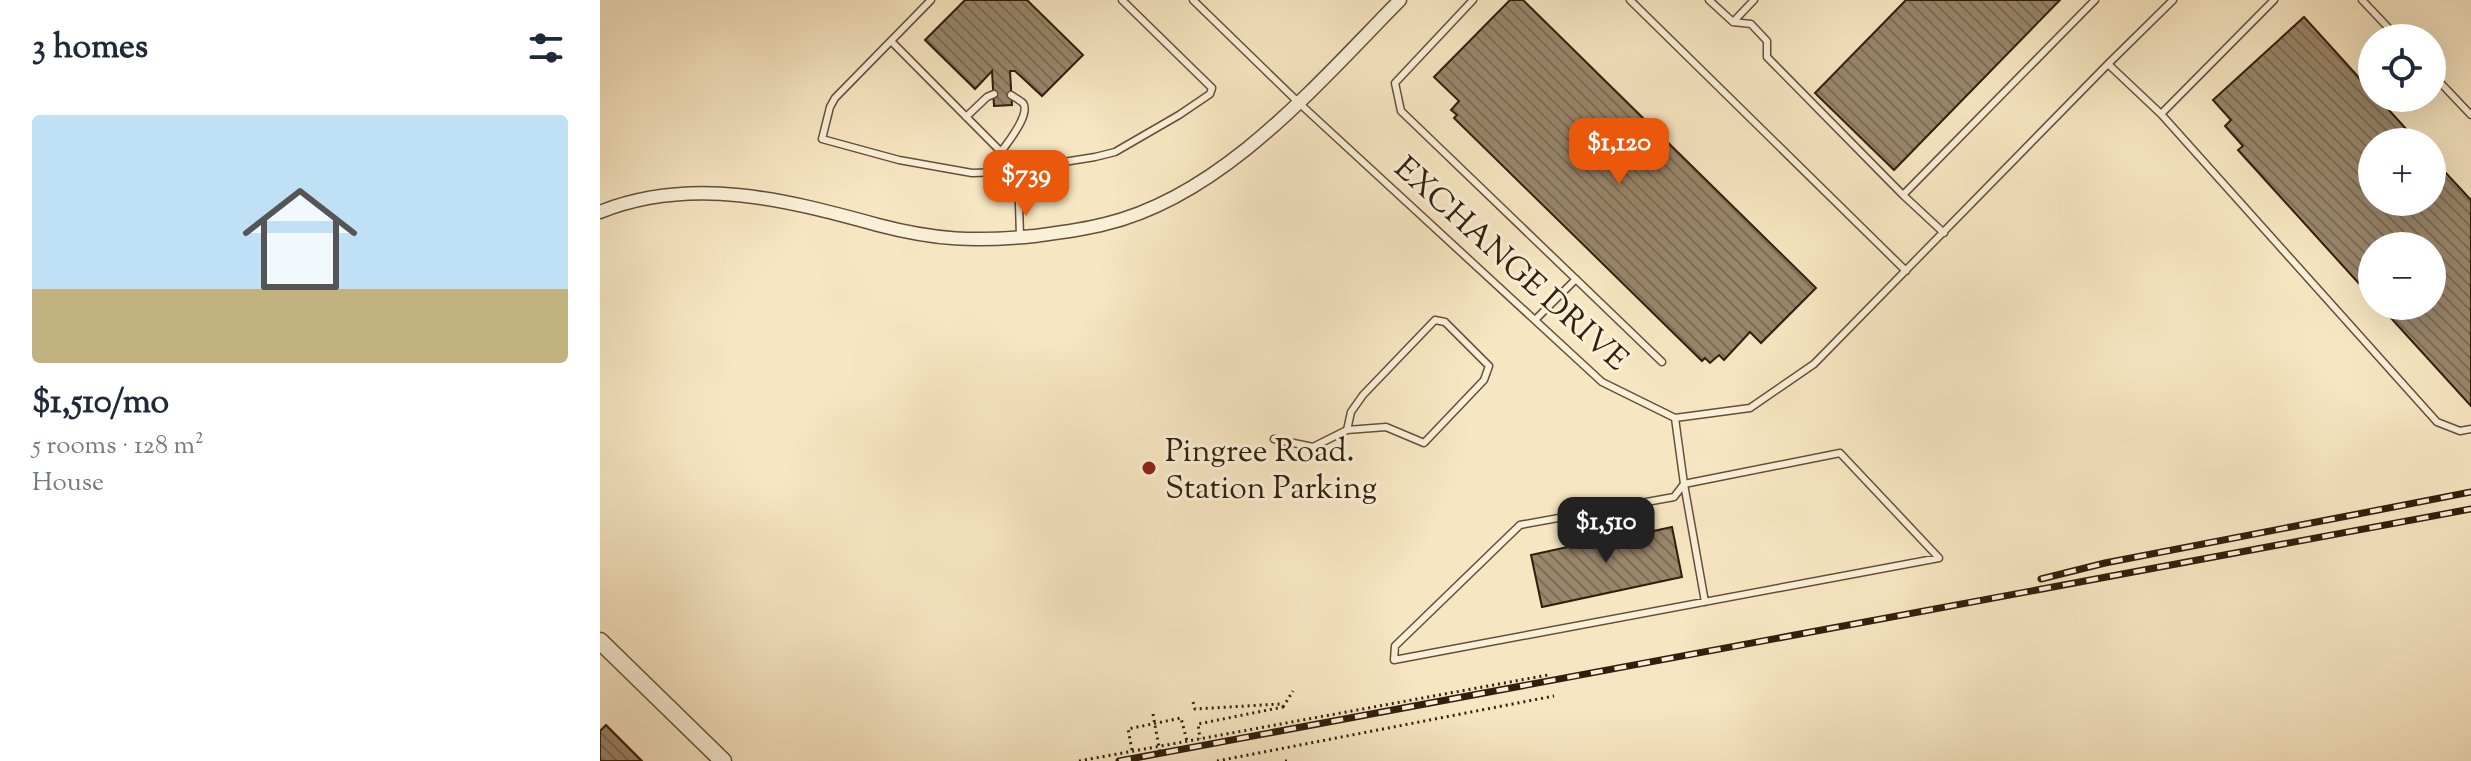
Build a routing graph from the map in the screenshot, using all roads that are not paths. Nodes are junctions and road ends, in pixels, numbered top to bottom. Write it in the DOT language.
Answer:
graph roads {
  1 [pos="931,0"];
  2 [pos="1122,0"];
  3 [pos="1193,0"];
  4 [pos="1400,0"];
  5 [pos="1473,0"];
  6 [pos="1630,0"];
  7 [pos="1709,0"];
  8 [pos="1754,0"];
  9 [pos="2095,0"];
  10 [pos="2173,0"];
  11 [pos="2274,0"];
  12 [pos="2362,0"];
  13 [pos="1733,22"];
  14 [pos="2385,24"];
  15 [pos="891,41"];
  16 [pos="2108,64"];
  17 [pos="2446,89"];
  18 [pos="994,94"];
  19 [pos="1011,95"];
  20 [pos="1299,103"];
  21 [pos="2161,114"];
  22 [pos="2471,115"];
  23 [pos="966,117"];
  24 [pos="1001,152"];
  25 [pos="1018,169"];
  26 [pos="1903,195"];
  27 [pos="600,212"];
  28 [pos="1944,233"];
  29 [pos="1020,237"];
  30 [pos="1906,271"];
  31 [pos="1576,279"];
  32 [pos="1535,320"];
  33 [pos="1662,362"];
  34 [pos="1675,418"];
  35 [pos="2471,429"];
  36 [pos="1347,430"];
  37 [pos="1274,439"];
  38 [pos="1684,484"];
  39 [pos="1705,602"];
  40 [pos="602,646"];
  41 [pos="723,761"];
  1 -- 15 [label="lane"];
  2 -- 25 [label="lane"];
  3 -- 20 [label="lane, EXCHANGE DRIVE"];
  4 -- 20 [label="street"];
  5 -- 31 [label="lane"];
  6 -- 30 [label="lane"];
  7 -- 13 [label="lane"];
  8 -- 13 [label="lane"];
  9 -- 26 [label="lane"];
  10 -- 16 [label="lane"];
  11 -- 21 [label="lane"];
  12 -- 14 [label="lane"];
  13 -- 26 [label="lane"];
  15 -- 23 [label="lane"];
  15 -- 25 [label="lane"];
  16 -- 21 [label="lane"];
  16 -- 28 [label="lane"];
  17 -- 22 [label="lane"];
  18 -- 23 [label="lane"];
  19 -- 24 [label="lane"];
  20 -- 29 [label="street"];
  20 -- 32 [label="lane, EXCHANGE DRIVE"];
  21 -- 35 [label="lane"];
  23 -- 24 [label="lane"];
  24 -- 25 [label="lane"];
  25 -- 29 [label="lane"];
  26 -- 28 [label="lane"];
  27 -- 29 [label="street"];
  28 -- 30 [label="lane"];
  30 -- 34 [label="lane"];
  31 -- 32 [label="lane"];
  31 -- 33 [label="lane"];
  32 -- 34 [label="lane, EXCHANGE DRIVE"];
  34 -- 38 [label="lane"];
  36 -- 36 [label="lane"];
  36 -- 37 [label="lane"];
  38 -- 39 [label="lane"];
  38 -- 39 [label="lane"];
  38 -- 39 [label="lane"];
  40 -- 41 [label="street"];
}
